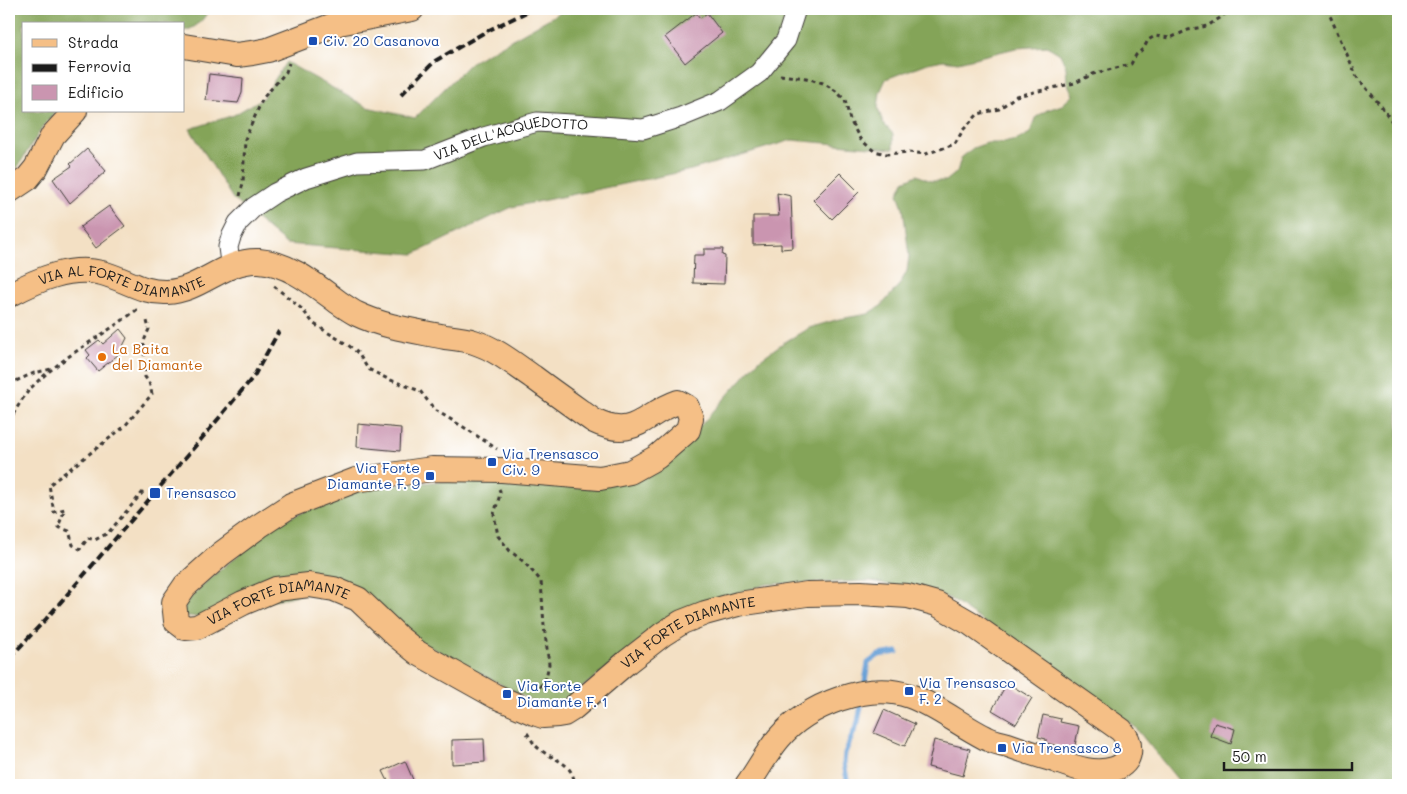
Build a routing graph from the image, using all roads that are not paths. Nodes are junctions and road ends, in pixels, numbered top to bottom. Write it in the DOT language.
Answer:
graph roads {
  1 [pos="412,9"];
  2 [pos="796,9"];
  3 [pos="185,46"];
  4 [pos="73,112"];
  5 [pos="9,191"];
  6 [pos="234,266"];
  7 [pos="9,295"];
  8 [pos="747,785"];
  1 -- 3 [label="main road"];
  2 -- 6 [label="street, VIA DELL'ACQUEDOTTO"];
  4 -- 5 [label="main road"];
  6 -- 7 [label="main road, VIA AL FORTE DIAMANTE"];
  6 -- 8 [label="main road, VIA FORTE DIAMANTE"];
}
